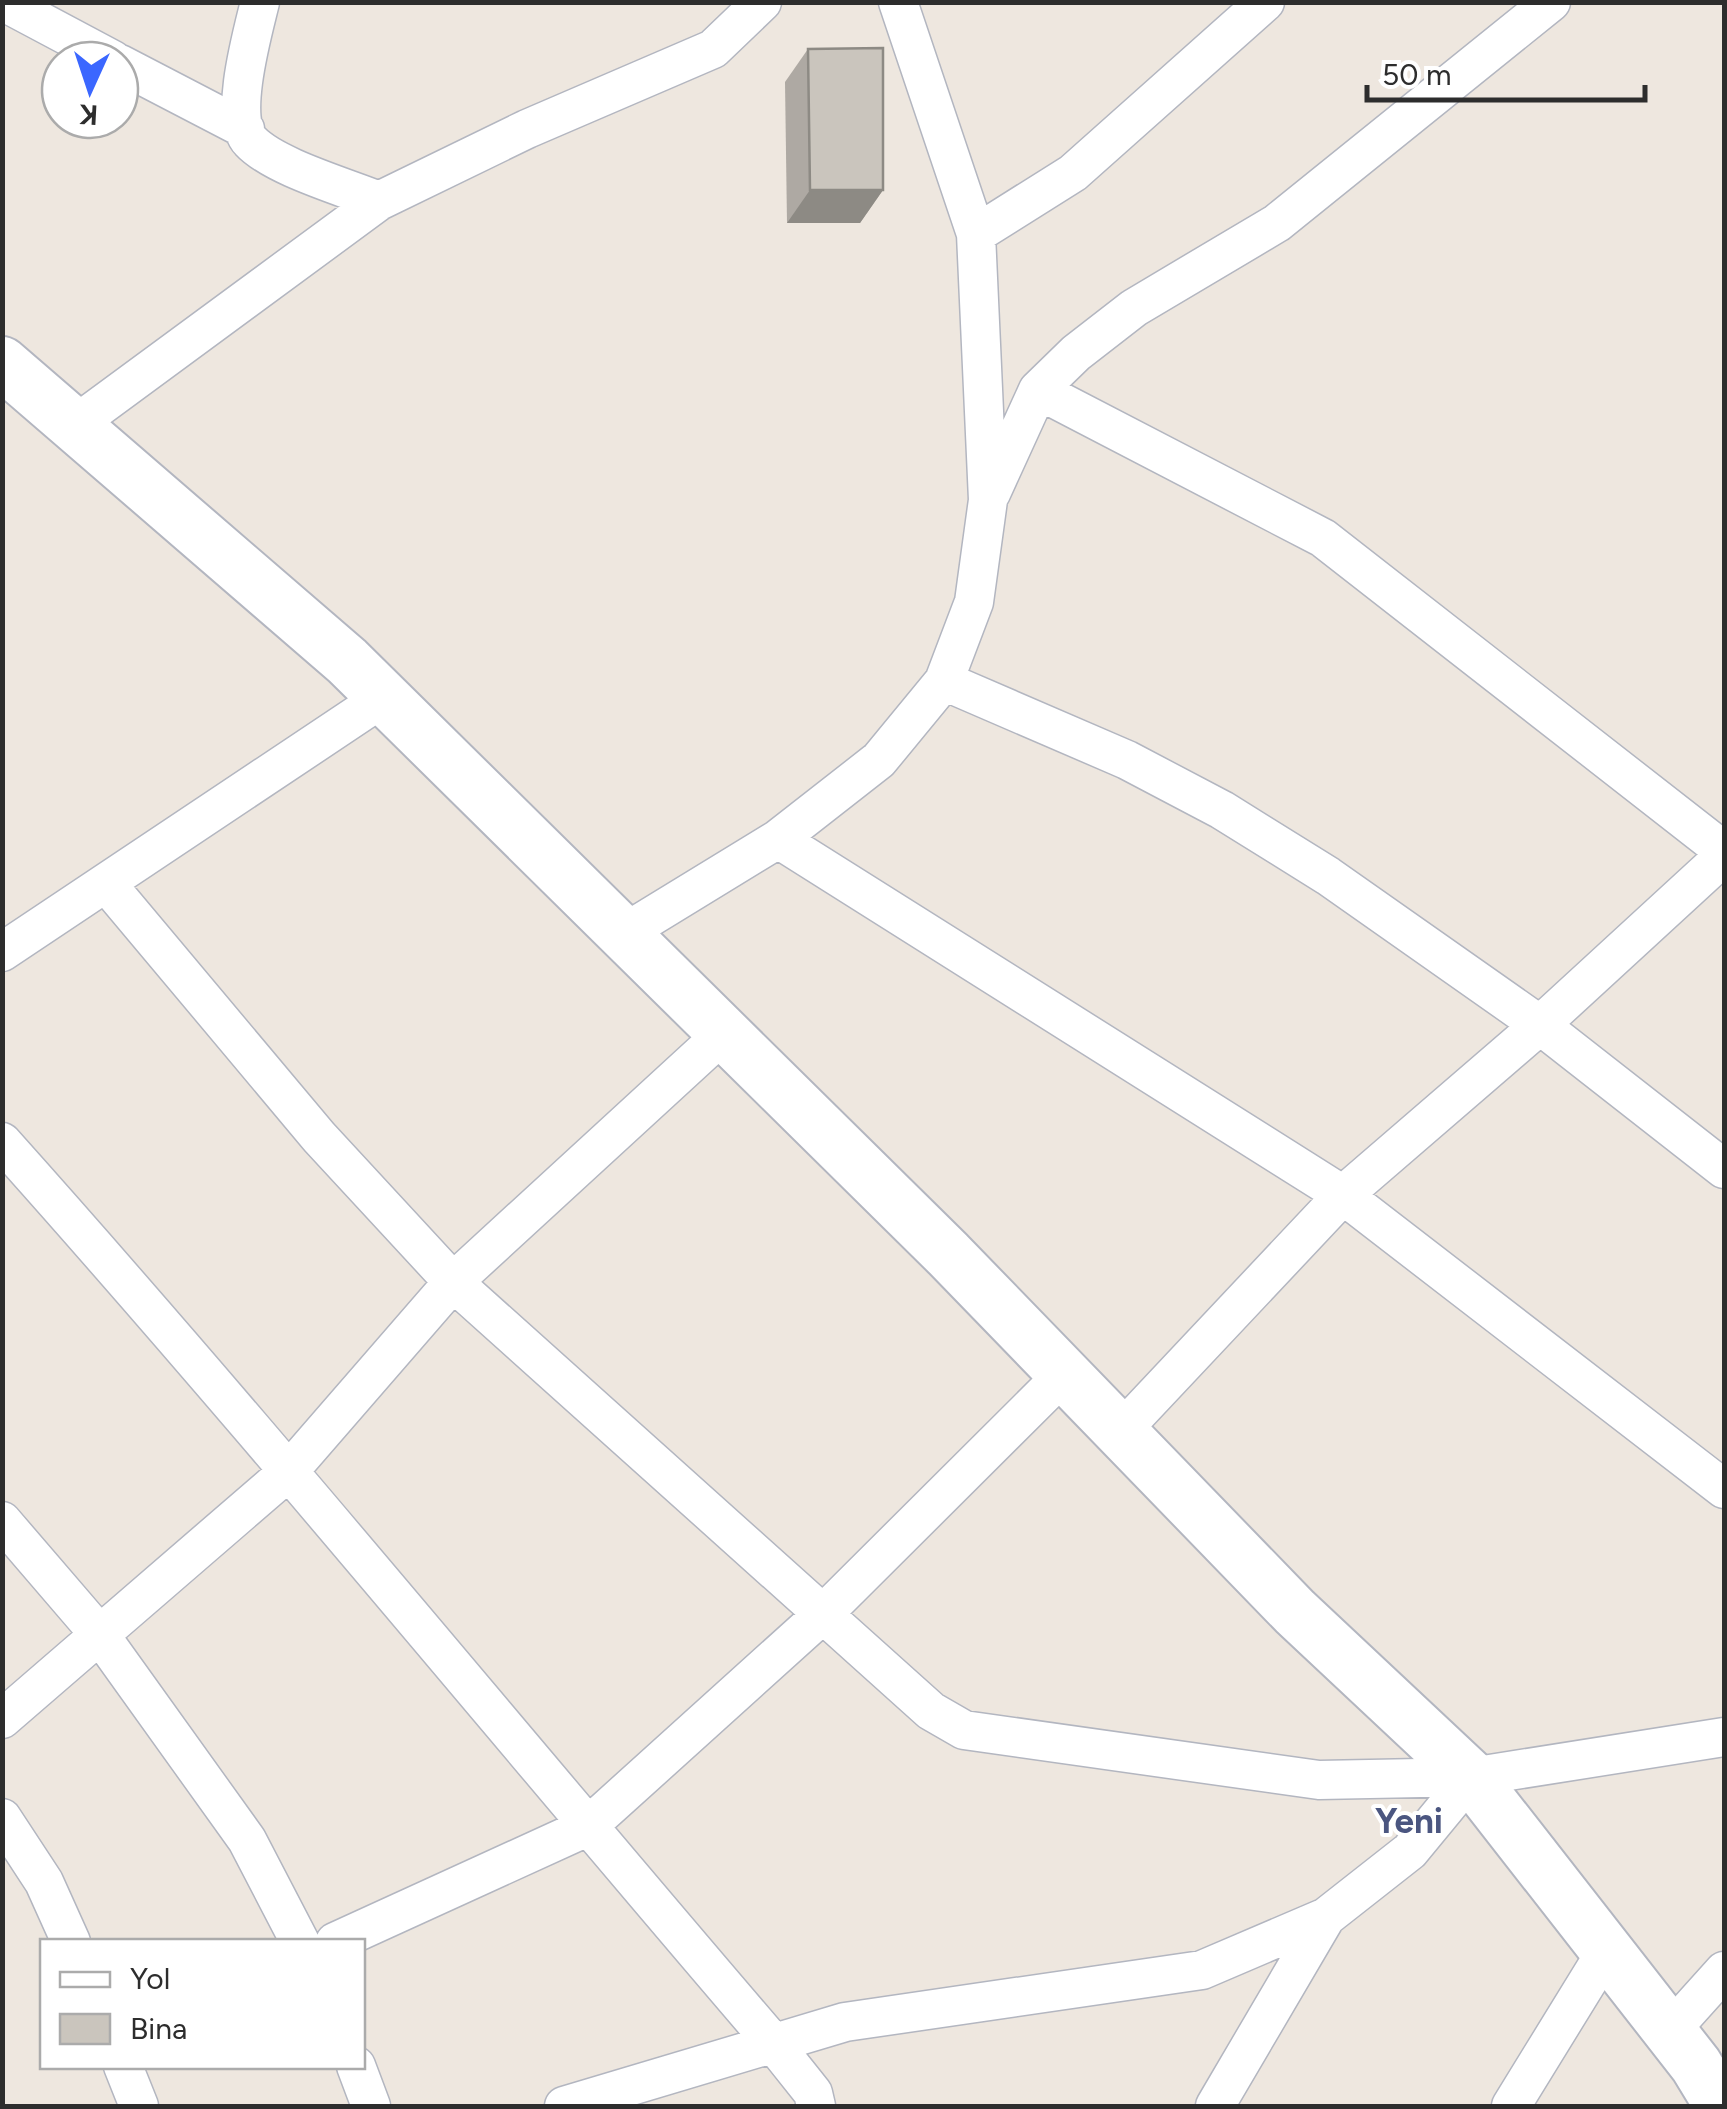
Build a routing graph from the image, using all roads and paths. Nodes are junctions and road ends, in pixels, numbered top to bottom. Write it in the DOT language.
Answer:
graph roads {
  1 [pos="4,2"];
  2 [pos="260,2"];
  3 [pos="762,2"];
  4 [pos="898,2"];
  5 [pos="1265,2"];
  6 [pos="1552,2"];
  7 [pos="75,40"];
  8 [pos="140,75"];
  9 [pos="245,130"];
  10 [pos="378,201"];
  11 [pos="976,234"];
  12 [pos="2,363"];
  13 [pos="1038,390"];
  14 [pos="76,424"];
  15 [pos="988,500"];
  16 [pos="944,681"];
  17 [pos="384,697"];
  18 [pos="778,839"];
  19 [pos="1724,853"];
  20 [pos="106,883"];
  21 [pos="621,935"];
  22 [pos="2,952"];
  23 [pos="1540,1025"];
  24 [pos="722,1035"];
  25 [pos="2,1142"];
  26 [pos="1724,1169"];
  27 [pos="1343,1194"];
  28 [pos="453,1282"];
  29 [pos="1064,1374"];
  30 [pos="1120,1432"];
  31 [pos="288,1471"];
  32 [pos="1724,1489"];
  33 [pos="2,1521"];
  34 [pos="824,1613"];
  35 [pos="100,1635"];
  36 [pos="2,1719"];
  37 [pos="1724,1737"];
  38 [pos="1472,1776"];
  39 [pos="2,1818"];
  40 [pos="587,1827"];
  41 [pos="1326,1917"];
  42 [pos="70,1939"];
  43 [pos="298,1939"];
  44 [pos="343,1939"];
  45 [pos="1607,1950"];
  46 [pos="1724,1971"];
  47 [pos="1670,2030"];
  48 [pos="774,2044"];
  49 [pos="124,2069"];
  50 [pos="357,2069"];
  51 [pos="139,2106"];
  52 [pos="371,2106"];
  53 [pos="564,2106"];
  54 [pos="816,2106"];
  55 [pos="1216,2106"];
  56 [pos="1511,2106"];
  57 [pos="1721,2106"];
  1 -- 7 [label="street"];
  2 -- 9 [label="street"];
  3 -- 10 [label="street"];
  4 -- 11 [label="street"];
  5 -- 11 [label="street"];
  6 -- 13 [label="street"];
  8 -- 9 [label="street"];
  9 -- 10 [label="street"];
  10 -- 14 [label="street"];
  11 -- 15 [label="street"];
  12 -- 14 [label="street"];
  13 -- 15 [label="street"];
  13 -- 19 [label="street"];
  14 -- 17 [label="street"];
  15 -- 16 [label="street"];
  16 -- 18 [label="street"];
  16 -- 23 [label="street"];
  17 -- 20 [label="street"];
  17 -- 21 [label="street"];
  18 -- 21 [label="street"];
  18 -- 27 [label="street"];
  19 -- 23 [label="street"];
  20 -- 22 [label="street"];
  20 -- 28 [label="street"];
  21 -- 24 [label="street"];
  23 -- 26 [label="street"];
  23 -- 27 [label="street"];
  24 -- 28 [label="street"];
  24 -- 29 [label="street"];
  25 -- 31 [label="street"];
  27 -- 30 [label="street"];
  27 -- 32 [label="street"];
  28 -- 31 [label="street"];
  28 -- 34 [label="street"];
  29 -- 30 [label="street"];
  29 -- 34 [label="street"];
  30 -- 38 [label="street"];
  31 -- 35 [label="street"];
  31 -- 40 [label="street"];
  33 -- 35 [label="street"];
  34 -- 38 [label="street"];
  34 -- 40 [label="street"];
  35 -- 36 [label="street"];
  35 -- 43 [label="street"];
  37 -- 38 [label="street"];
  38 -- 41 [label="street"];
  38 -- 45 [label="street"];
  39 -- 42 [label="street"];
  40 -- 44 [label="street"];
  40 -- 48 [label="street"];
  41 -- 48 [label="street"];
  41 -- 55 [label="street"];
  45 -- 47 [label="street"];
  45 -- 56 [label="street"];
  46 -- 47 [label="street"];
  47 -- 57 [label="street"];
  48 -- 53 [label="street"];
  48 -- 54 [label="street"];
  49 -- 51 [label="street"];
  50 -- 52 [label="street"];
}
